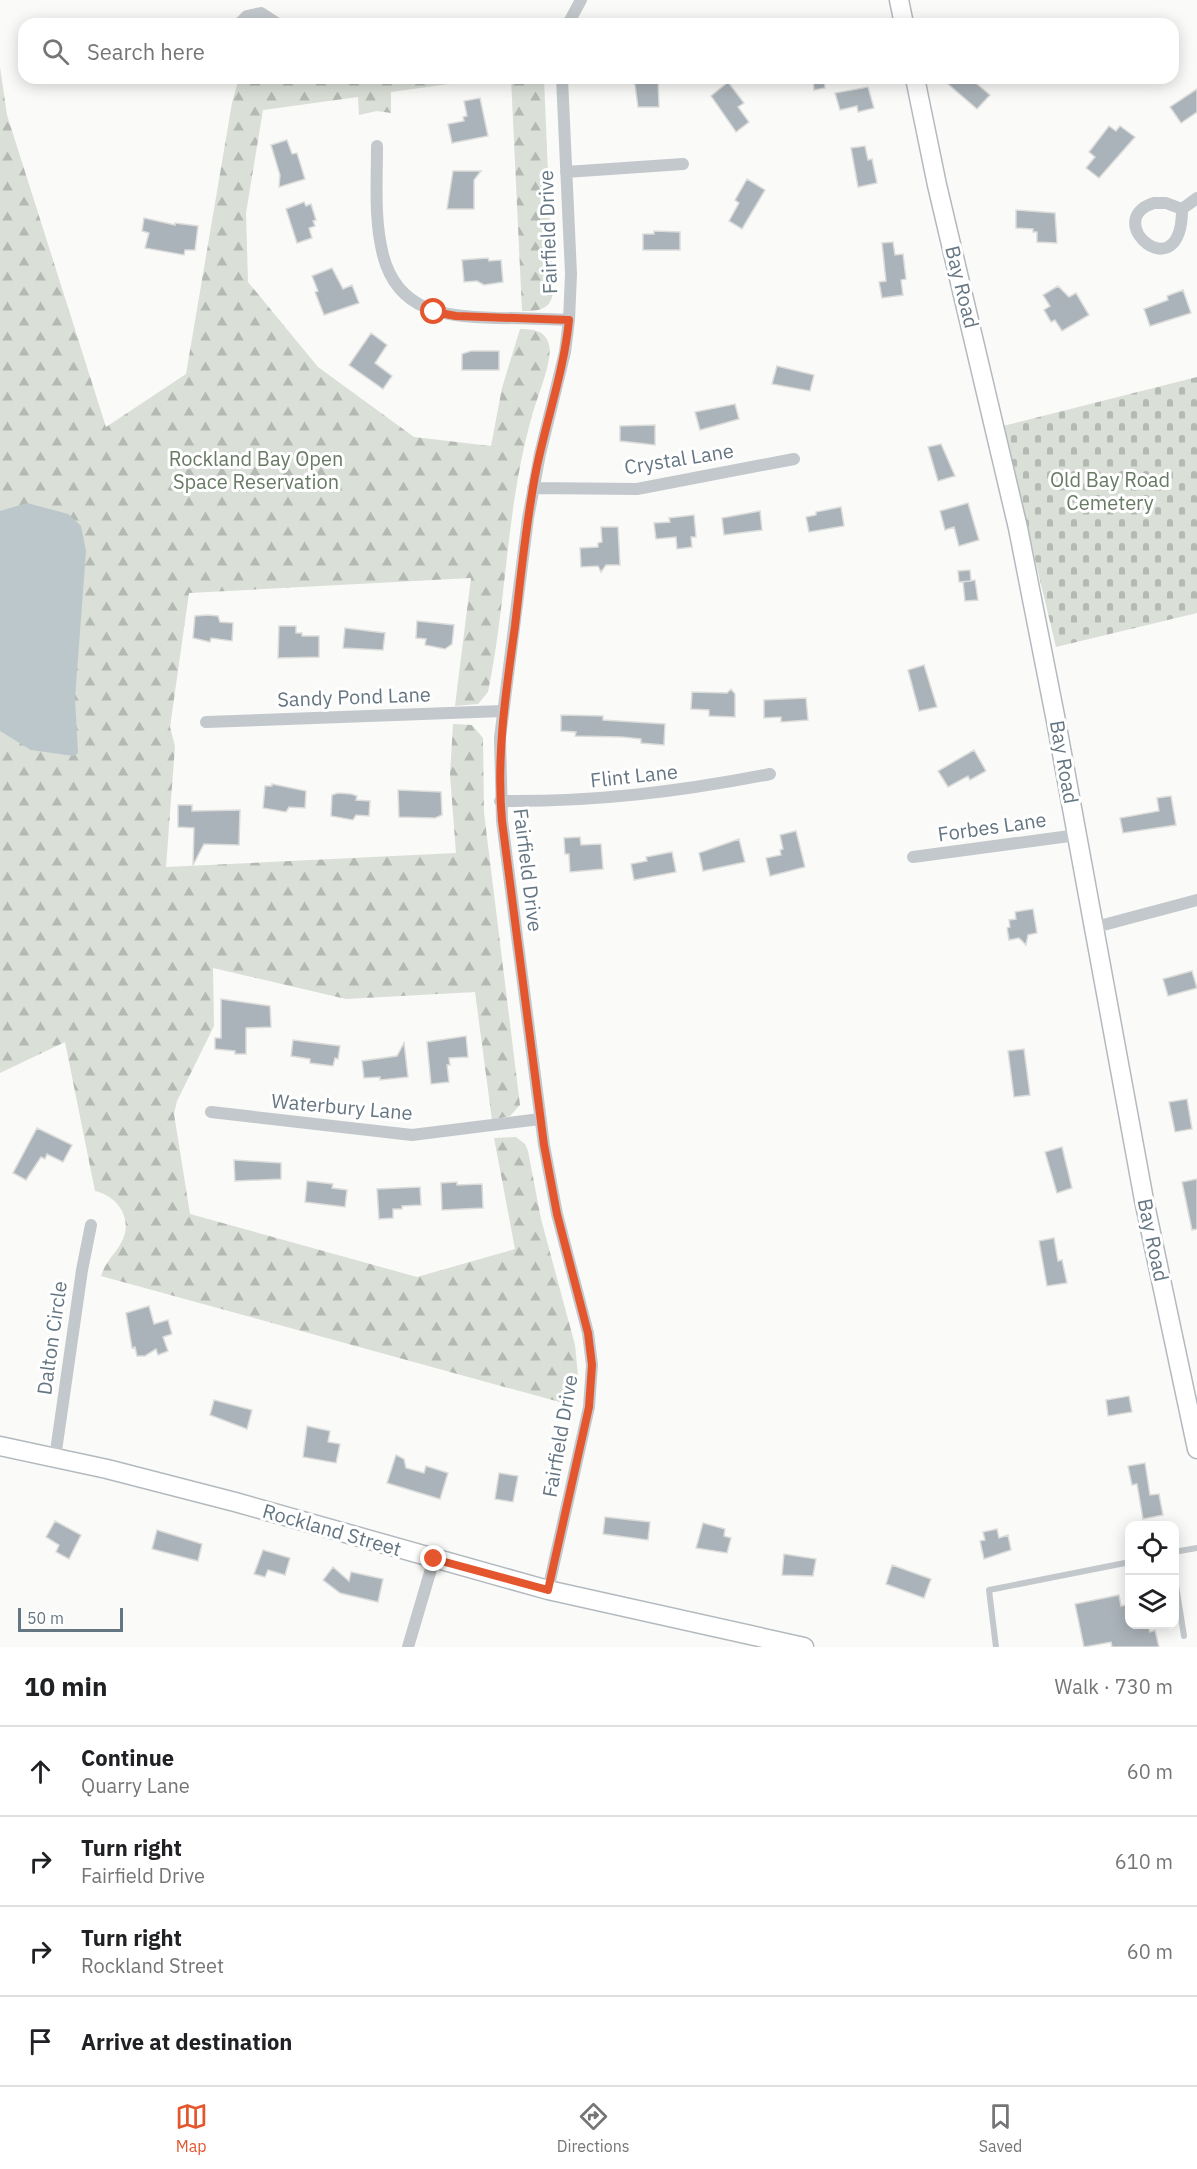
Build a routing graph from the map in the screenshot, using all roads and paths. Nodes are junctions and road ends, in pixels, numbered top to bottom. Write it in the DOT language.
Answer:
graph roads {
  1 [pos="581,0"];
  2 [pos="899,0"];
  3 [pos="245,18"];
  4 [pos="271,18"];
  5 [pos="571,18"];
  6 [pos="903,18"];
  7 [pos="562,84"];
  8 [pos="916,84"];
  9 [pos="377,146"];
  10 [pos="682,164"];
  11 [pos="566,172"];
  12 [pos="1197,198"];
  13 [pos="1182,208"];
  14 [pos="569,320"];
  15 [pos="794,459"];
  16 [pos="533,488"];
  17 [pos="503,711"];
  18 [pos="206,722"];
  19 [pos="770,774"];
  20 [pos="500,801"];
  21 [pos="1077,835"];
  22 [pos="913,857"];
  23 [pos="1197,900"];
  24 [pos="1092,928"];
  25 [pos="212,1112"];
  26 [pos="540,1119"];
  27 [pos="91,1225"];
  28 [pos="0,1446"];
  29 [pos="1197,1449"];
  30 [pos="55,1458"];
  31 [pos="1197,1548"];
  32 [pos="1179,1551"];
  33 [pos="434,1559"];
  34 [pos="1125,1563"];
  35 [pos="1174,1575"];
  36 [pos="548,1590"];
  37 [pos="1184,1636"];
  38 [pos="408,1647"];
  39 [pos="804,1647"];
  40 [pos="996,1647"];
  1 -- 5 [label="street"];
  2 -- 6 [label="main road"];
  3 -- 4 [label="street"];
  7 -- 11 [label="street, Fairfield Drive"];
  8 -- 21 [label="main road, Bay Road"];
  9 -- 14 [label="street"];
  10 -- 11 [label="street"];
  11 -- 14 [label="street, Fairfield Drive"];
  12 -- 13 [label="street"];
  13 -- 13 [label="street"];
  14 -- 16 [label="street, Fairfield Drive"];
  15 -- 16 [label="street, Crystal Lane"];
  16 -- 17 [label="street, Fairfield Drive"];
  17 -- 18 [label="street, Sandy Pond Lane"];
  17 -- 20 [label="street, Fairfield Drive"];
  19 -- 20 [label="street, Flint Lane"];
  20 -- 26 [label="street, Fairfield Drive"];
  21 -- 22 [label="street, Forbes Lane"];
  21 -- 24 [label="main road, Bay Road"];
  23 -- 24 [label="street"];
  24 -- 29 [label="main road, Bay Road"];
  25 -- 26 [label="street, Waterbury Lane"];
  26 -- 36 [label="street, Fairfield Drive"];
  27 -- 30 [label="street, Dalton Circle"];
  28 -- 30 [label="main road, Rockland Street"];
  30 -- 33 [label="main road, Rockland Street"];
  31 -- 32 [label="lane"];
  33 -- 36 [label="main road, Rockland Street"];
  33 -- 38 [label="street"];
  34 -- 40 [label="lane"];
  35 -- 37 [label="lane"];
  36 -- 39 [label="main road, Rockland Street"];
}
